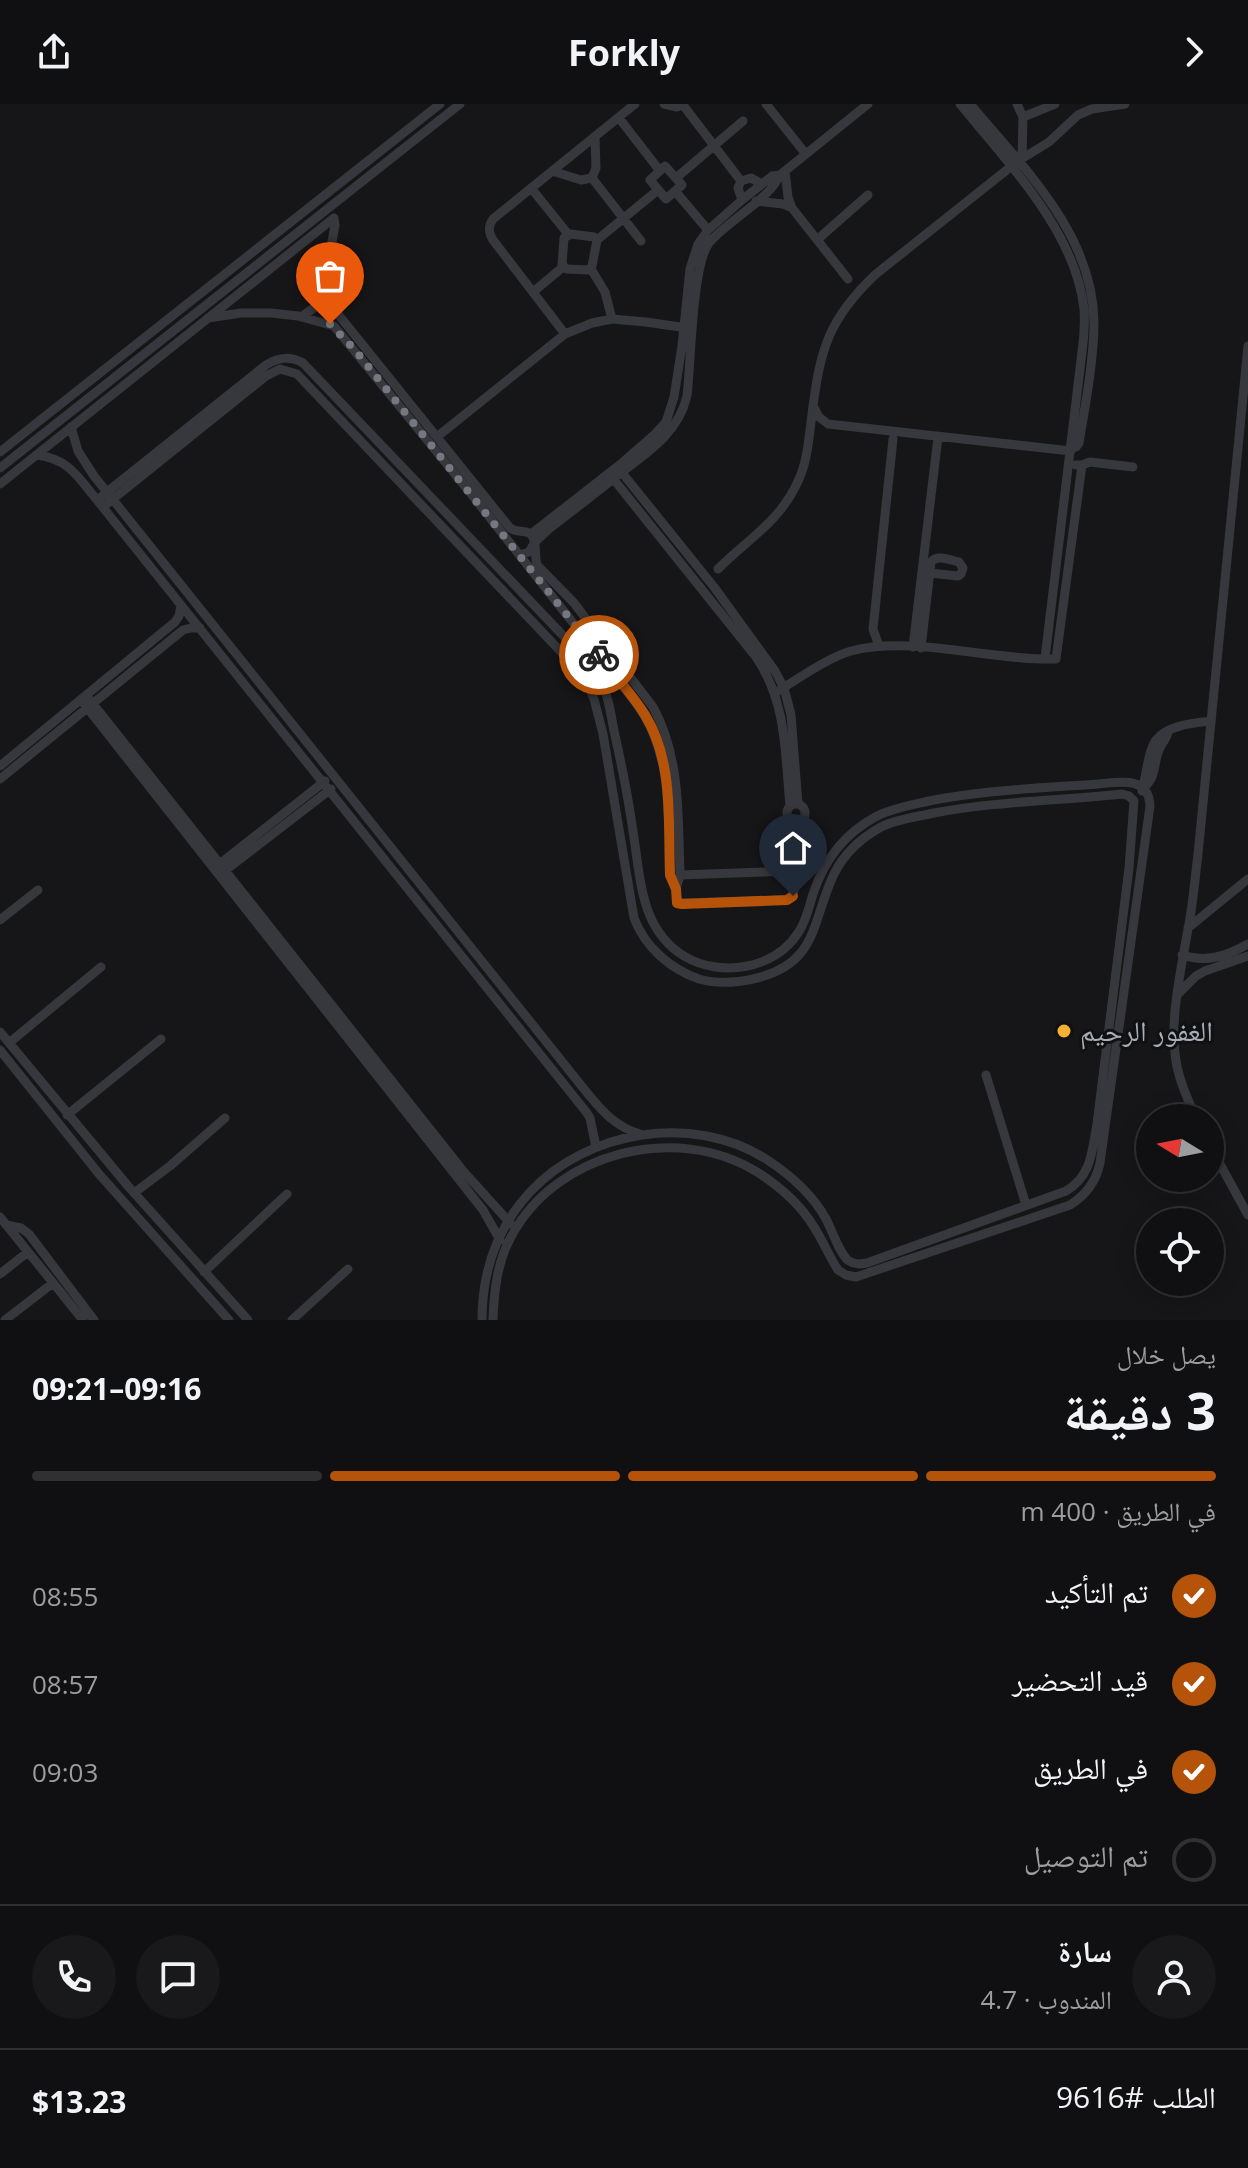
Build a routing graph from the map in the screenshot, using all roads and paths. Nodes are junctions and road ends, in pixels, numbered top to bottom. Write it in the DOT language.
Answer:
graph roads {
  1 [pos="440,104"];
  2 [pos="460,104"];
  3 [pos="635,104"];
  4 [pos="664,104"];
  5 [pos="683,104"];
  6 [pos="766,104"];
  7 [pos="868,104"];
  8 [pos="960,104"];
  9 [pos="970,104"];
  10 [pos="1017,104"];
  11 [pos="1055,104"];
  12 [pos="1125,104"];
  13 [pos="1023,117"];
  14 [pos="619,118"];
  15 [pos="743,121"];
  16 [pos="595,137"];
  17 [pos="715,145"];
  18 [pos="805,153"];
  19 [pos="1017,162"];
  20 [pos="552,171"];
  21 [pos="660,171"];
  22 [pos="783,173"];
  23 [pos="592,178"];
  24 [pos="676,178"];
  25 [pos="741,181"];
  26 [pos="762,184"];
  27 [pos="531,188"];
  28 [pos="658,190"];
  29 [pos="675,191"];
  30 [pos="868,195"];
  31 [pos="742,200"];
  32 [pos="756,201"];
  33 [pos="792,208"];
  34 [pos="623,218"];
  35 [pos="708,230"];
  36 [pos="568,234"];
  37 [pos="818,239"];
  38 [pos="597,240"];
  39 [pos="641,241"];
  40 [pos="563,267"];
  41 [pos="591,269"];
  42 [pos="848,279"];
  43 [pos="533,292"];
  44 [pos="325,294"];
  45 [pos="301,317"];
  46 [pos="208,318"];
  47 [pos="612,319"];
  48 [pos="688,328"];
  49 [pos="346,332"];
  50 [pos="565,334"];
  51 [pos="1248,346"];
  52 [pos="389,384"];
  53 [pos="813,406"];
  54 [pos="828,424"];
  55 [pos="71,427"];
  56 [pos="438,436"];
  57 [pos="809,436"];
  58 [pos="938,437"];
  59 [pos="893,439"];
  60 [pos="1071,449"];
  61 [pos="0,452"];
  62 [pos="37,455"];
  63 [pos="1069,463"];
  64 [pos="1082,465"];
  65 [pos="1133,467"];
  66 [pos="0,468"];
  67 [pos="615,473"];
  68 [pos="94,476"];
  69 [pos="0,484"];
  70 [pos="85,485"];
  71 [pos="475,492"];
  72 [pos="109,496"];
  73 [pos="100,503"];
  74 [pos="533,538"];
  75 [pos="520,555"];
  76 [pos="718,569"];
  77 [pos="702,572"];
  78 [pos="930,573"];
  79 [pos="694,579"];
  80 [pos="550,585"];
  81 [pos="519,589"];
  82 [pos="510,597"];
  83 [pos="181,605"];
  84 [pos="200,628"];
  85 [pos="879,646"];
  86 [pos="917,648"];
  87 [pos="1050,659"];
  88 [pos="779,690"];
  89 [pos="87,701"];
  90 [pos="1211,721"];
  91 [pos="0,766"];
  92 [pos="0,779"];
  93 [pos="337,779"];
  94 [pos="326,787"];
  95 [pos="1143,788"];
  96 [pos="975,794"];
  97 [pos="960,795"];
  98 [pos="794,805"];
  99 [pos="1135,805"];
  100 [pos="976,806"];
  101 [pos="961,808"];
  102 [pos="794,821"];
  103 [pos="674,833"];
  104 [pos="220,869"];
  105 [pos="793,871"];
  106 [pos="680,875"];
  107 [pos="1248,879"];
  108 [pos="796,885"];
  109 [pos="676,889"];
  110 [pos="38,890"];
  111 [pos="0,920"];
  112 [pos="1188,928"];
  113 [pos="1248,944"];
  114 [pos="1182,955"];
  115 [pos="1248,956"];
  116 [pos="1213,963"];
  117 [pos="101,967"];
  118 [pos="1178,994"];
  119 [pos="1114,1030"];
  120 [pos="0,1032"];
  121 [pos="161,1039"];
  122 [pos="9,1043"];
  123 [pos="0,1050"];
  124 [pos="986,1075"];
  125 [pos="1190,1104"];
  126 [pos="600,1108"];
  127 [pos="67,1115"];
  128 [pos="225,1118"];
  129 [pos="590,1118"];
  130 [pos="643,1135"];
  131 [pos="596,1147"];
  132 [pos="111,1164"];
  133 [pos="554,1171"];
  134 [pos="1224,1171"];
  135 [pos="99,1174"];
  136 [pos="561,1182"];
  137 [pos="134,1193"];
  138 [pos="287,1194"];
  139 [pos="1026,1205"];
  140 [pos="1248,1215"];
  141 [pos="508,1220"];
  142 [pos="2,1224"];
  143 [pos="976,1224"];
  144 [pos="516,1229"];
  145 [pos="979,1236"];
  146 [pos="498,1237"];
  147 [pos="836,1240"];
  148 [pos="826,1247"];
  149 [pos="506,1248"];
  150 [pos="28,1252"];
  151 [pos="348,1269"];
  152 [pos="204,1272"];
  153 [pos="0,1274"];
  154 [pos="53,1283"];
  155 [pos="79,1316"];
  156 [pos="5,1320"];
  157 [pos="94,1320"];
  158 [pos="229,1320"];
  159 [pos="248,1320"];
  160 [pos="292,1320"];
  161 [pos="482,1320"];
  162 [pos="493,1320"];
  1 -- 61 [label="street"];
  2 -- 66 [label="street"];
  3 -- 14 [label="street"];
  4 -- 5 [label="street"];
  5 -- 17 [label="street"];
  6 -- 18 [label="street"];
  7 -- 18 [label="street"];
  8 -- 19 [label="street"];
  9 -- 19 [label="street"];
  10 -- 13 [label="street"];
  11 -- 13 [label="street"];
  12 -- 19 [label="street"];
  13 -- 19 [label="street"];
  14 -- 16 [label="street"];
  14 -- 21 [label="street"];
  15 -- 17 [label="street"];
  16 -- 20 [label="street"];
  16 -- 23 [label="street"];
  17 -- 24 [label="street"];
  17 -- 25 [label="street"];
  18 -- 22 [label="street"];
  19 -- 53 [label="street"];
  19 -- 60 [label="street"];
  20 -- 23 [label="street"];
  20 -- 27 [label="street"];
  21 -- 24 [label="street"];
  21 -- 28 [label="street"];
  22 -- 26 [label="street"];
  22 -- 32 [label="street"];
  22 -- 33 [label="street"];
  23 -- 34 [label="street"];
  24 -- 29 [label="street"];
  25 -- 26 [label="street"];
  25 -- 31 [label="street"];
  26 -- 31 [label="street"];
  27 -- 36 [label="street"];
  27 -- 43 [label="street"];
  28 -- 29 [label="street"];
  28 -- 34 [label="street"];
  29 -- 35 [label="street"];
  30 -- 37 [label="street"];
  31 -- 35 [label="street"];
  32 -- 33 [label="street"];
  32 -- 48 [label="street"];
  33 -- 37 [label="street"];
  34 -- 38 [label="street"];
  34 -- 39 [label="street"];
  35 -- 48 [label="street"];
  36 -- 38 [label="street"];
  36 -- 40 [label="street"];
  37 -- 42 [label="street"];
  38 -- 41 [label="street"];
  40 -- 41 [label="street"];
  40 -- 43 [label="street"];
  41 -- 47 [label="street"];
  43 -- 50 [label="street"];
  44 -- 45 [label="street"];
  44 -- 46 [label="street"];
  44 -- 49 [label="street"];
  45 -- 46 [label="street"];
  45 -- 49 [label="street"];
  46 -- 55 [label="street"];
  47 -- 48 [label="street"];
  47 -- 50 [label="street"];
  48 -- 67 [label="street"];
  49 -- 52 [label="street"];
  50 -- 56 [label="street"];
  51 -- 90 [label="street"];
  52 -- 56 [label="street"];
  52 -- 71 [label="street"];
  53 -- 54 [label="street"];
  53 -- 57 [label="street"];
  54 -- 57 [label="street"];
  54 -- 58 [label="street"];
  55 -- 62 [label="street"];
  55 -- 68 [label="street"];
  56 -- 71 [label="street"];
  57 -- 76 [label="street"];
  58 -- 60 [label="street"];
  58 -- 86 [label="street"];
  59 -- 85 [label="street"];
  60 -- 63 [label="street"];
  62 -- 69 [label="street"];
  62 -- 70 [label="street"];
  63 -- 64 [label="street"];
  63 -- 87 [label="street"];
  64 -- 65 [label="street"];
  64 -- 87 [label="street"];
  67 -- 74 [label="street"];
  67 -- 77 [label="street"];
  67 -- 79 [label="street"];
  68 -- 70 [label="street"];
  68 -- 72 [label="street"];
  70 -- 73 [label="street"];
  71 -- 74 [label="street"];
  71 -- 75 [label="street"];
  72 -- 73 [label="street"];
  72 -- 81 [label="street"];
  72 -- 82 [label="street"];
  72 -- 93 [label="street"];
  73 -- 83 [label="street"];
  74 -- 75 [label="street"];
  74 -- 80 [label="street"];
  75 -- 80 [label="street"];
  77 -- 79 [label="street"];
  77 -- 88 [label="street"];
  78 -- 86 [label="street"];
  79 -- 88 [label="street"];
  80 -- 103 [label="street"];
  81 -- 82 [label="street"];
  81 -- 97 [label="street"];
  82 -- 101 [label="street"];
  83 -- 84 [label="street"];
  83 -- 89 [label="street"];
  84 -- 89 [label="street"];
  84 -- 94 [label="street"];
  85 -- 86 [label="street"];
  85 -- 88 [label="street"];
  86 -- 87 [label="street"];
  88 -- 98 [label="street"];
  89 -- 91 [label="street"];
  89 -- 92 [label="street"];
  89 -- 104 [label="street"];
  90 -- 95 [label="street"];
  90 -- 112 [label="street"];
  93 -- 94 [label="street"];
  93 -- 126 [label="street"];
  94 -- 104 [label="street"];
  94 -- 129 [label="street"];
  95 -- 96 [label="street"];
  95 -- 99 [label="street"];
  95 -- 119 [label="street"];
  96 -- 97 [label="street"];
  96 -- 100 [label="street"];
  97 -- 101 [label="street"];
  98 -- 102 [label="street"];
  98 -- 102 [label="street"];
  99 -- 100 [label="street"];
  99 -- 119 [label="street"];
  100 -- 101 [label="street"];
  102 -- 105 [label="street"];
  102 -- 108 [label="street"];
  103 -- 106 [label="street"];
  103 -- 109 [label="street"];
  104 -- 141 [label="street"];
  104 -- 146 [label="street"];
  105 -- 106 [label="street"];
  105 -- 108 [label="street"];
  106 -- 109 [label="street"];
  107 -- 112 [label="street"];
  108 -- 109 [label="street"];
  110 -- 111 [label="street"];
  112 -- 114 [label="street"];
  113 -- 116 [label="street"];
  114 -- 116 [label="street"];
  114 -- 118 [label="street"];
  115 -- 116 [label="street"];
  116 -- 118 [label="street"];
  117 -- 122 [label="street"];
  118 -- 125 [label="street"];
  119 -- 139 [label="street"];
  119 -- 145 [label="street"];
  120 -- 122 [label="street"];
  121 -- 127 [label="street"];
  122 -- 127 [label="street"];
  123 -- 135 [label="street"];
  124 -- 139 [label="street"];
  126 -- 129 [label="street"];
  126 -- 130 [label="street"];
  127 -- 132 [label="street"];
  128 -- 137 [label="street"];
  129 -- 131 [label="street"];
  130 -- 131 [label="street"];
  130 -- 147 [label="street"];
  131 -- 133 [label="street"];
  132 -- 135 [label="street"];
  132 -- 137 [label="street"];
  133 -- 136 [label="street"];
  133 -- 141 [label="street"];
  134 -- 140 [label="street"];
  135 -- 158 [label="street"];
  136 -- 144 [label="street"];
  136 -- 148 [label="street"];
  137 -- 152 [label="street"];
  138 -- 152 [label="street"];
  139 -- 143 [label="street"];
  141 -- 144 [label="street"];
  141 -- 146 [label="street"];
  142 -- 150 [label="street"];
  142 -- 155 [label="street"];
  143 -- 145 [label="street"];
  143 -- 147 [label="street"];
  144 -- 149 [label="street"];
  145 -- 148 [label="street"];
  146 -- 149 [label="street"];
  146 -- 161 [label="street"];
  147 -- 148 [label="street"];
  149 -- 162 [label="street"];
  150 -- 153 [label="street"];
  150 -- 154 [label="street"];
  151 -- 160 [label="street"];
  152 -- 159 [label="street"];
  154 -- 155 [label="street"];
  154 -- 156 [label="street"];
  155 -- 157 [label="street"];
}
